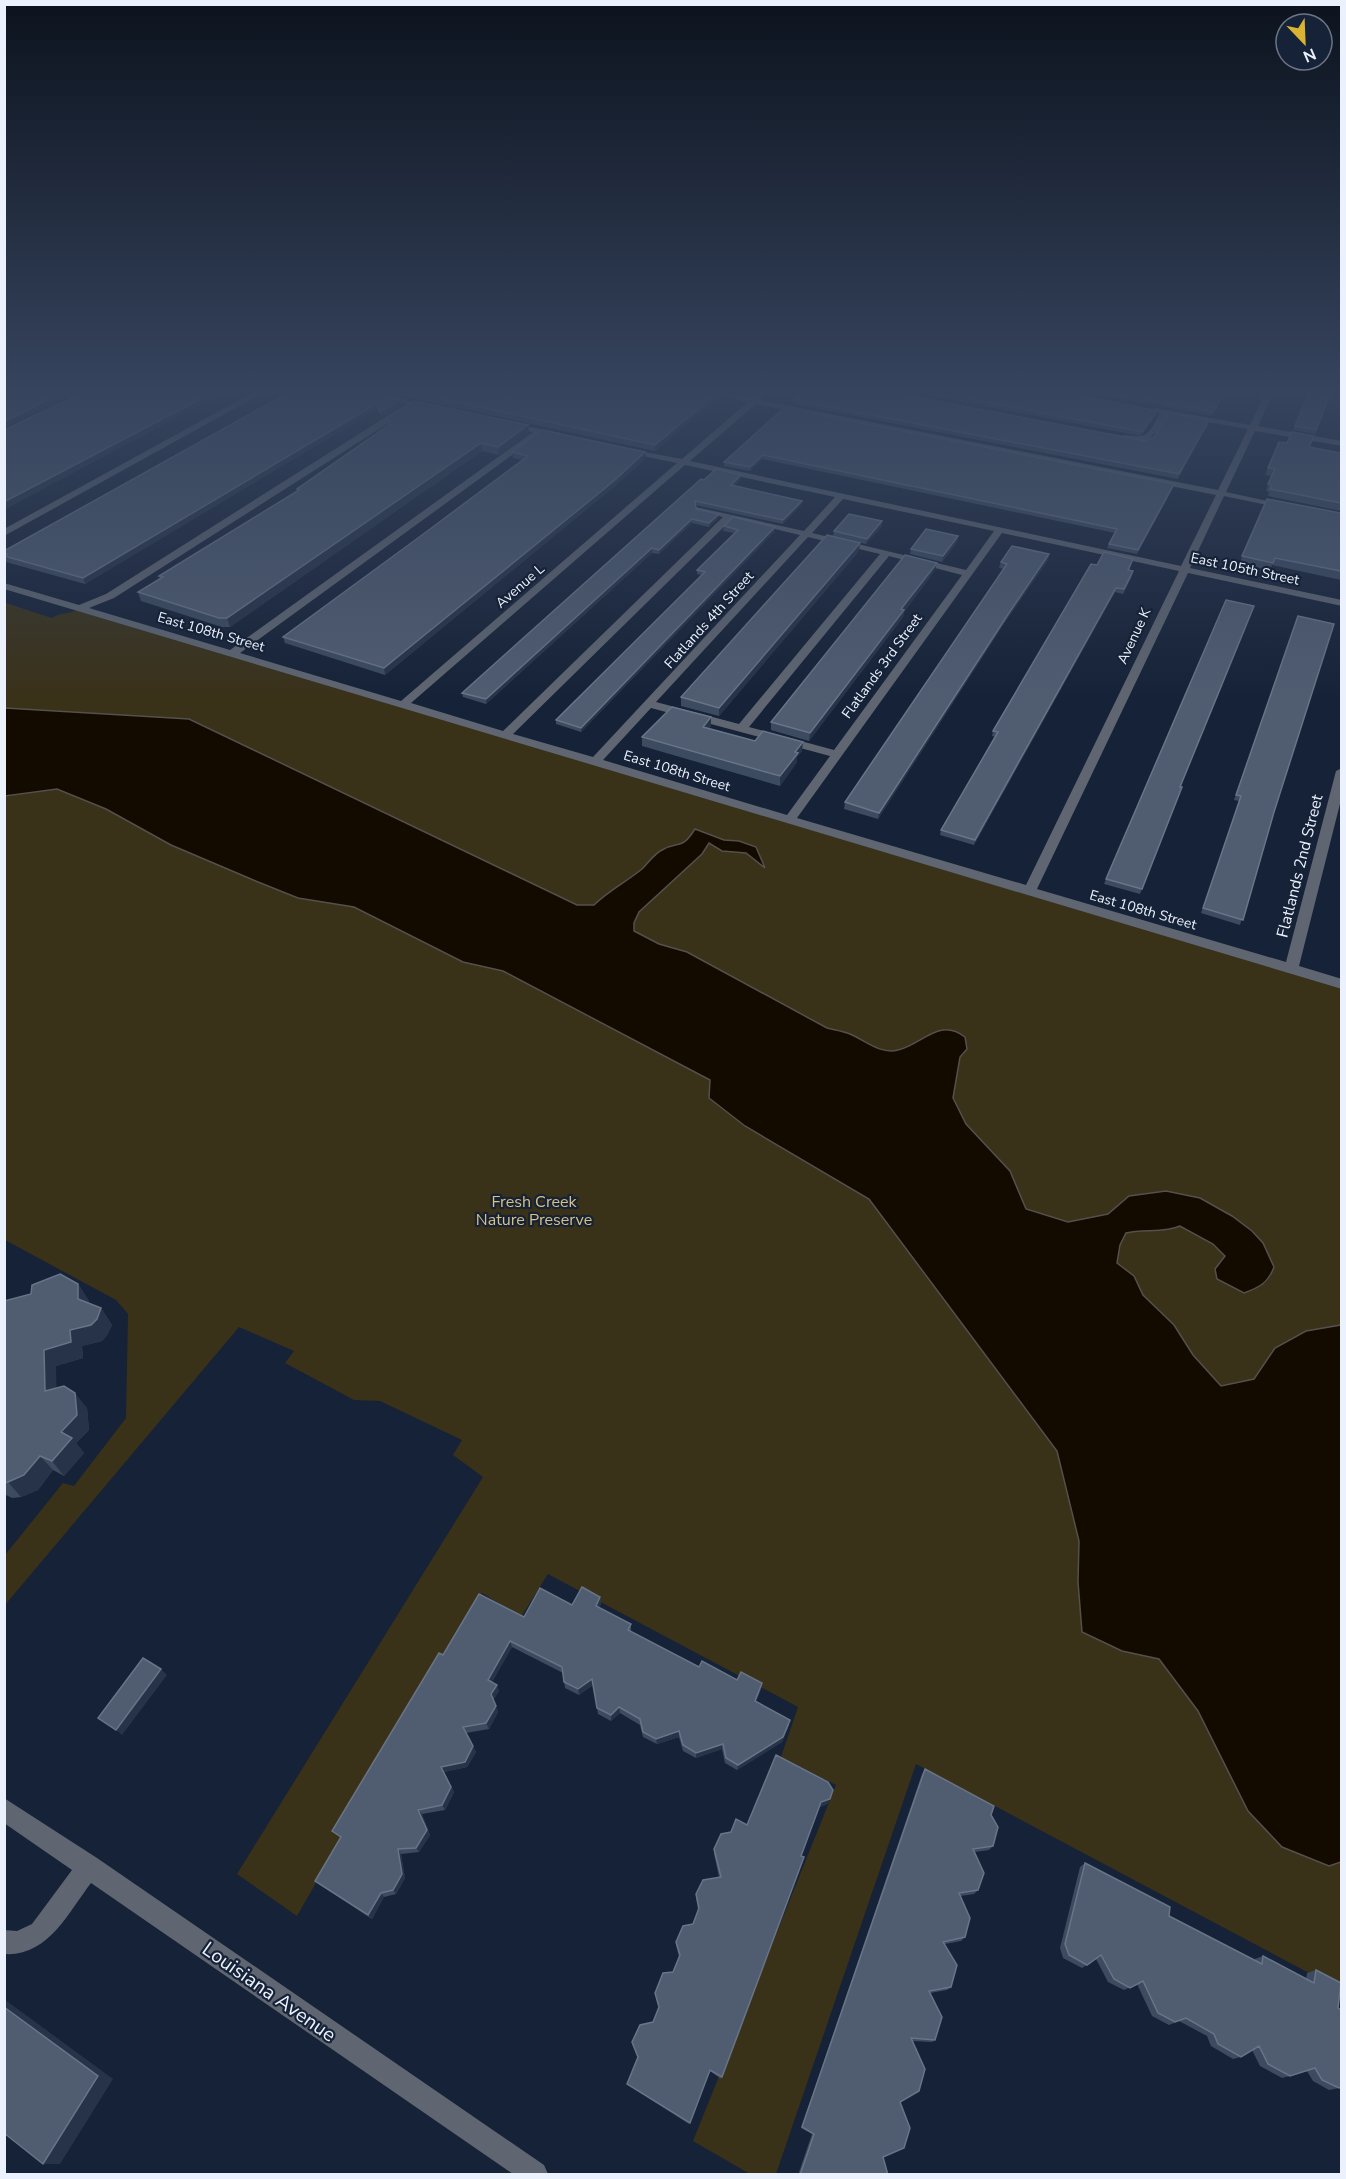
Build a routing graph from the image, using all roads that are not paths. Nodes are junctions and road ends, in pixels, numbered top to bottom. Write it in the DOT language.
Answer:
graph roads {
  1 [pos="72,496"];
  2 [pos="268,496"];
  3 [pos="451,496"];
  4 [pos="645,496"];
  5 [pos="841,496"];
  6 [pos="1219,496"];
  7 [pos="1234,496"];
  8 [pos="1297,508"];
  9 [pos="699,509"];
  10 [pos="730,516"];
  11 [pos="1000,530"];
  12 [pos="4,533"];
  13 [pos="805,534"];
  14 [pos="886,553"];
  15 [pos="1183,569"];
  16 [pos="968,574"];
  17 [pos="4,586"];
  18 [pos="1341,603"];
  19 [pos="78,609"];
  20 [pos="233,653"];
  21 [pos="404,704"];
  22 [pos="651,704"];
  23 [pos="742,728"];
  24 [pos="505,735"];
  25 [pos="837,754"];
  26 [pos="595,762"];
  27 [pos="1341,771"];
  28 [pos="789,820"];
  29 [pos="1029,892"];
  30 [pos="1291,969"];
  31 [pos="1341,984"];
  32 [pos="5,1812"];
  33 [pos="89,1866"];
  34 [pos="4,1942"];
  35 [pos="535,2175"];
  1 -- 12 [label="street"];
  2 -- 19 [label="street"];
  3 -- 20 [label="street"];
  4 -- 21 [label="street, Avenue L"];
  5 -- 11 [label="street, East 105th Street"];
  5 -- 13 [label="street, Flatlands 4th Street"];
  6 -- 15 [label="street, Avenue K"];
  7 -- 8 [label="street"];
  9 -- 10 [label="street"];
  10 -- 13 [label="street"];
  10 -- 24 [label="street"];
  11 -- 15 [label="street, East 105th Street"];
  11 -- 16 [label="street, Flatlands 3rd Street"];
  13 -- 14 [label="street"];
  13 -- 22 [label="street, Flatlands 4th Street"];
  14 -- 16 [label="street"];
  14 -- 23 [label="street"];
  15 -- 18 [label="street, East 105th Street"];
  15 -- 29 [label="street, Avenue K"];
  16 -- 25 [label="street, Flatlands 3rd Street"];
  17 -- 19 [label="street, East 108th Street"];
  19 -- 20 [label="street, East 108th Street"];
  20 -- 21 [label="street, East 108th Street"];
  21 -- 24 [label="street, East 108th Street"];
  22 -- 23 [label="street"];
  22 -- 26 [label="street, Flatlands 4th Street"];
  23 -- 25 [label="street"];
  24 -- 26 [label="street, East 108th Street"];
  25 -- 28 [label="street, Flatlands 3rd Street"];
  26 -- 28 [label="street, East 108th Street"];
  27 -- 30 [label="street, Flatlands 2nd Street"];
  28 -- 29 [label="street, East 108th Street"];
  29 -- 30 [label="street, East 108th Street"];
  30 -- 31 [label="street, East 108th Street"];
  32 -- 33 [label="street, Louisiana Avenue"];
  33 -- 34 [label="street"];
  33 -- 35 [label="street, Louisiana Avenue"];
}
